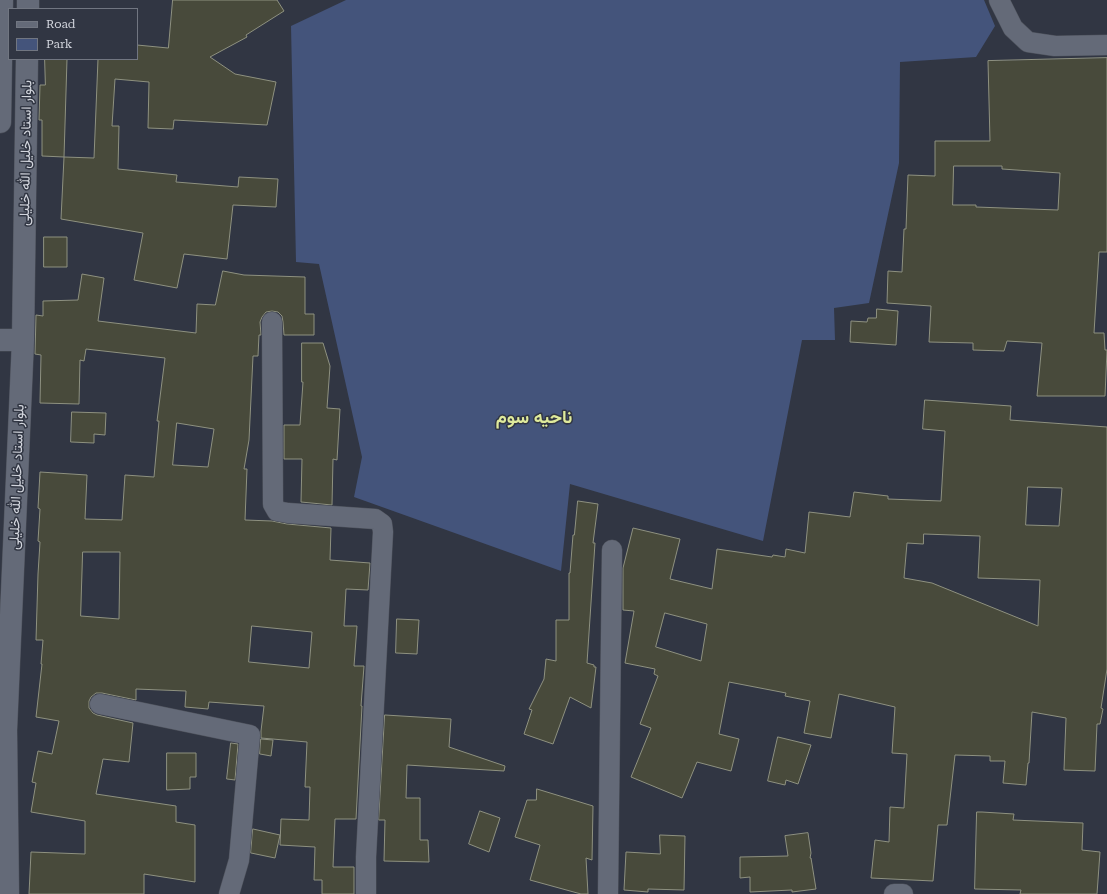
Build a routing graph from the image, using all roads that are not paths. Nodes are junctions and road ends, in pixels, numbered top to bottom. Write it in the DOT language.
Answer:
graph roads {
  1 [pos="2,0"];
  2 [pos="999,0"];
  3 [pos="1107,45"];
  4 [pos="27,60"];
  5 [pos="0,122"];
  6 [pos="272,322"];
  7 [pos="0,340"];
  8 [pos="23,340"];
  9 [pos="612,550"];
  10 [pos="100,704"];
  11 [pos="8,894"];
  12 [pos="229,894"];
  13 [pos="366,894"];
  14 [pos="608,894"];
  15 [pos="894,894"];
  16 [pos="903,894"];
  1 -- 5 [label="main road, بلوار استاد خلیل الله خلیلی"];
  2 -- 3 [label="street"];
  4 -- 8 [label="main road, بلوار استاد خلیل الله خلیلی"];
  6 -- 13 [label="street"];
  7 -- 8 [label="main road"];
  8 -- 11 [label="main road, بلوار استاد خلیل الله خلیلی"];
  9 -- 14 [label="street"];
  10 -- 12 [label="street"];
  15 -- 16 [label="street"];
}
